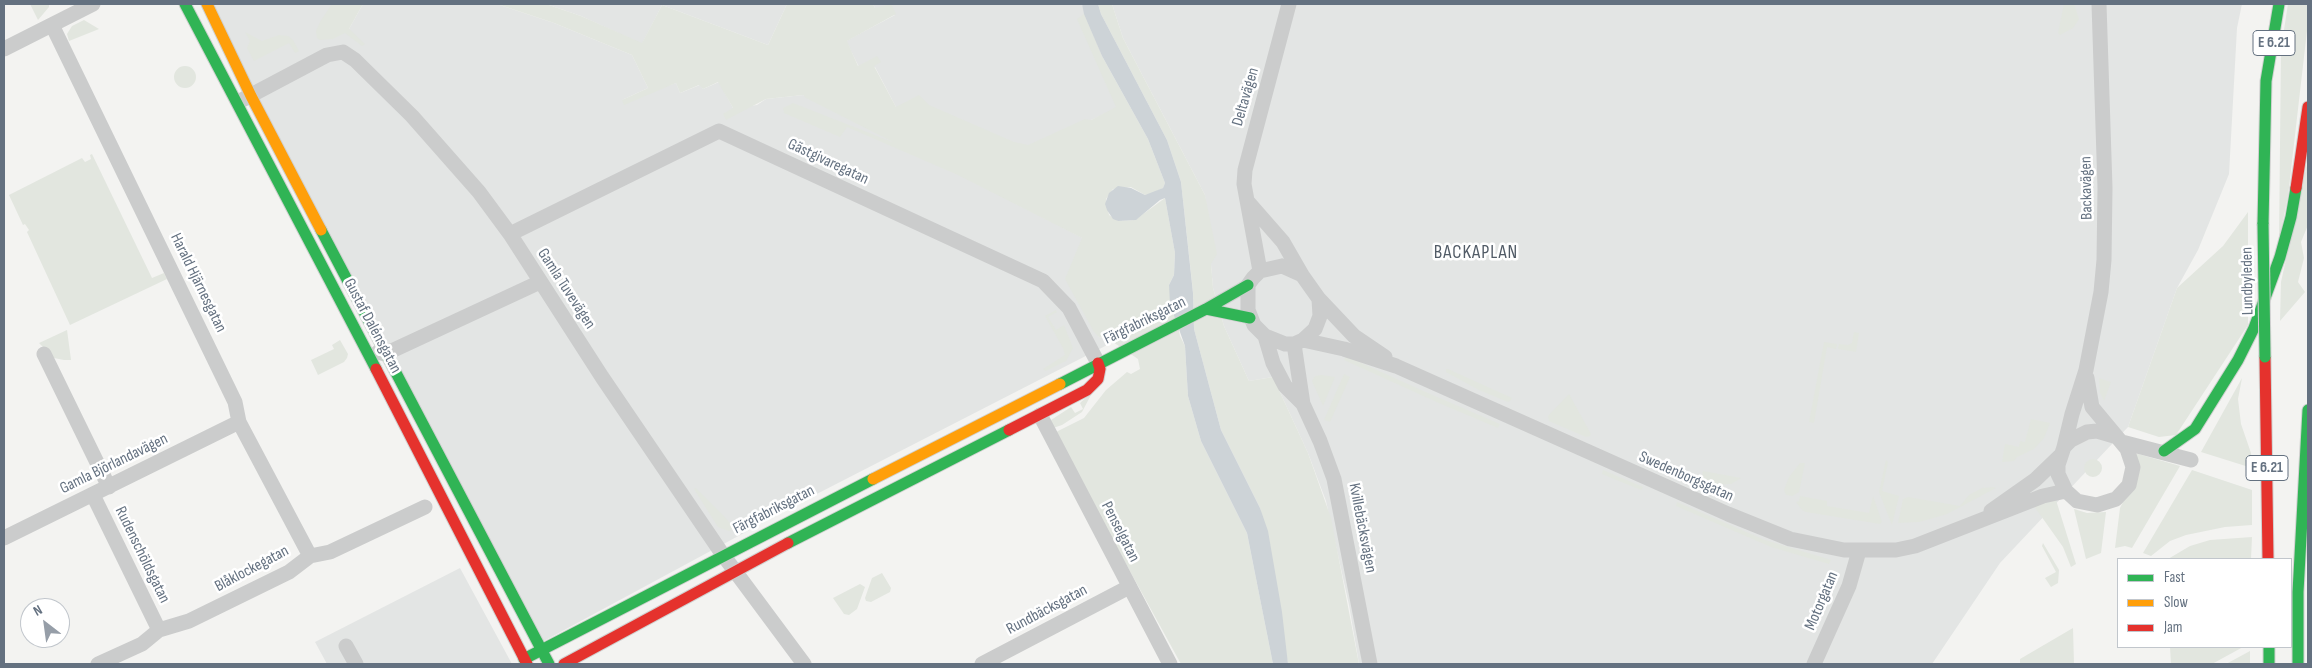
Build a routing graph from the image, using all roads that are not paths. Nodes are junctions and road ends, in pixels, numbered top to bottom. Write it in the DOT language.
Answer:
graph roads {
  1 [pos="93,4"];
  2 [pos="184,4"];
  3 [pos="207,4"];
  4 [pos="1290,4"];
  5 [pos="2099,4"];
  6 [pos="2279,4"];
  7 [pos="52,25"];
  8 [pos="2262,32"];
  9 [pos="4,49"];
  10 [pos="2266,81"];
  11 [pos="251,96"];
  12 [pos="236,103"];
  13 [pos="2308,107"];
  14 [pos="1247,200"];
  15 [pos="510,234"];
  16 [pos="1260,271"];
  17 [pos="1302,275"];
  18 [pos="540,282"];
  19 [pos="1248,285"];
  20 [pos="1319,299"];
  21 [pos="1206,309"];
  22 [pos="1250,318"];
  23 [pos="1265,336"];
  24 [pos="1298,342"];
  25 [pos="364,348"];
  26 [pos="44,354"];
  27 [pos="386,354"];
  28 [pos="1098,363"];
  29 [pos="1396,366"];
  30 [pos="2086,370"];
  31 [pos="1040,393"];
  32 [pos="1303,404"];
  33 [pos="2308,410"];
  34 [pos="1040,415"];
  35 [pos="239,422"];
  36 [pos="2118,439"];
  37 [pos="2062,451"];
  38 [pos="2164,451"];
  39 [pos="2191,460"];
  40 [pos="108,487"];
  41 [pos="2066,491"];
  42 [pos="93,495"];
  43 [pos="425,507"];
  44 [pos="1973,523"];
  45 [pos="4,538"];
  46 [pos="1859,551"];
  47 [pos="722,555"];
  48 [pos="310,556"];
  49 [pos="2268,558"];
  50 [pos="734,571"];
  51 [pos="1129,587"];
  52 [pos="159,630"];
  53 [pos="346,646"];
  54 [pos="2269,648"];
  55 [pos="541,651"];
  56 [pos="526,662"];
  57 [pos="98,664"];
  58 [pos="356,664"];
  59 [pos="548,664"];
  60 [pos="564,664"];
  61 [pos="804,664"];
  62 [pos="982,664"];
  63 [pos="1170,664"];
  64 [pos="1370,664"];
  65 [pos="1814,664"];
  66 [pos="2269,664"];
  67 [pos="2298,664"];
  1 -- 7 [label="street"];
  2 -- 12 [label="main road, Gustaf Dalénsgatan"];
  3 -- 11 [label="main road, Gustaf Dalénsgatan"];
  4 -- 14 [label="street, Deltavägen"];
  5 -- 30 [label="street, Backavägen"];
  6 -- 10 [label="main road, Lundbyleden / E 6.21"];
  7 -- 9 [label="street"];
  7 -- 35 [label="street, Harald Hjärnesgatan"];
  8 -- 10 [label="main road"];
  10 -- 49 [label="main road, Lundbyleden / E 6.21, bridge"];
  11 -- 12 [label="street, Gamla Tuvevägen"];
  11 -- 15 [label="street, Gamla Tuvevägen"];
  11 -- 27 [label="main road, Gustaf Dalénsgatan"];
  12 -- 25 [label="main road, Gustaf Dalénsgatan"];
  13 -- 38 [label="main road"];
  14 -- 16 [label="street, Deltavägen"];
  14 -- 17 [label="street"];
  15 -- 18 [label="street, Gamla Tuvevägen"];
  15 -- 28 [label="street, Gästgivaregatan"];
  16 -- 17 [label="street"];
  16 -- 19 [label="street"];
  17 -- 20 [label="street, Swedenborgsgatan"];
  18 -- 27 [label="street"];
  18 -- 47 [label="street, Gamla Tuvevägen"];
  19 -- 21 [label="main road, Färgfabriksgatan"];
  19 -- 22 [label="street"];
  20 -- 24 [label="street"];
  20 -- 29 [label="street, Swedenborgsgatan"];
  21 -- 22 [label="main road, Färgfabriksgatan"];
  21 -- 28 [label="main road, Färgfabriksgatan"];
  22 -- 23 [label="street"];
  23 -- 24 [label="street, Swedenborgsgatan"];
  23 -- 32 [label="street, Kvillebäcksvägen"];
  24 -- 29 [label="street, Swedenborgsgatan"];
  24 -- 32 [label="street, Kvillebäcksvägen"];
  25 -- 27 [label="street"];
  25 -- 56 [label="main road, Gustaf Dalénsgatan"];
  26 -- 40 [label="street, Rudenschöldsgatan"];
  27 -- 55 [label="main road, Gustaf Dalénsgatan"];
  28 -- 31 [label="main road, Färgfabriksgatan"];
  28 -- 34 [label="main road, Färgfabriksgatan"];
  29 -- 46 [label="street, Swedenborgsgatan"];
  30 -- 36 [label="street, Backavägen"];
  30 -- 37 [label="street, Backavägen"];
  31 -- 34 [label="main road"];
  31 -- 47 [label="main road, Färgfabriksgatan"];
  32 -- 64 [label="street, Kvillebäcksvägen"];
  33 -- 67 [label="main road, E 6.21"];
  34 -- 50 [label="main road, Färgfabriksgatan"];
  34 -- 51 [label="street, Penselgatan"];
  35 -- 40 [label="street, Gamla Björlandavägen"];
  35 -- 48 [label="street, Harald Hjärnesgatan"];
  36 -- 37 [label="street"];
  36 -- 38 [label="street"];
  36 -- 41 [label="street"];
  37 -- 41 [label="street"];
  37 -- 44 [label="street, Swedenborgsgatan"];
  38 -- 39 [label="street"];
  40 -- 42 [label="street, Gamla Björlandavägen"];
  41 -- 44 [label="street, Swedenborgsgatan"];
  42 -- 45 [label="street, Gamla Björlandavägen"];
  42 -- 52 [label="street, Rudenschöldsgatan"];
  43 -- 48 [label="street, Blåklockegatan"];
  44 -- 46 [label="street, Swedenborgsgatan"];
  46 -- 65 [label="street, Motorgatan"];
  47 -- 50 [label="street, Gamla Tuvevägen"];
  47 -- 55 [label="main road, Färgfabriksgatan"];
  48 -- 52 [label="street, Blåklockegatan"];
  50 -- 60 [label="main road, Färgfabriksgatan"];
  50 -- 61 [label="street, Gamla Tuvevägen"];
  51 -- 62 [label="street, Rundbäcksgatan"];
  51 -- 63 [label="street, Penselgatan"];
  52 -- 57 [label="street, Blåklockegatan"];
  53 -- 58 [label="street"];
  54 -- 66 [label="main road"];
  55 -- 56 [label="main road, Färgfabriksgatan"];
  55 -- 59 [label="main road, Gustaf Dalénsgatan"];
}
